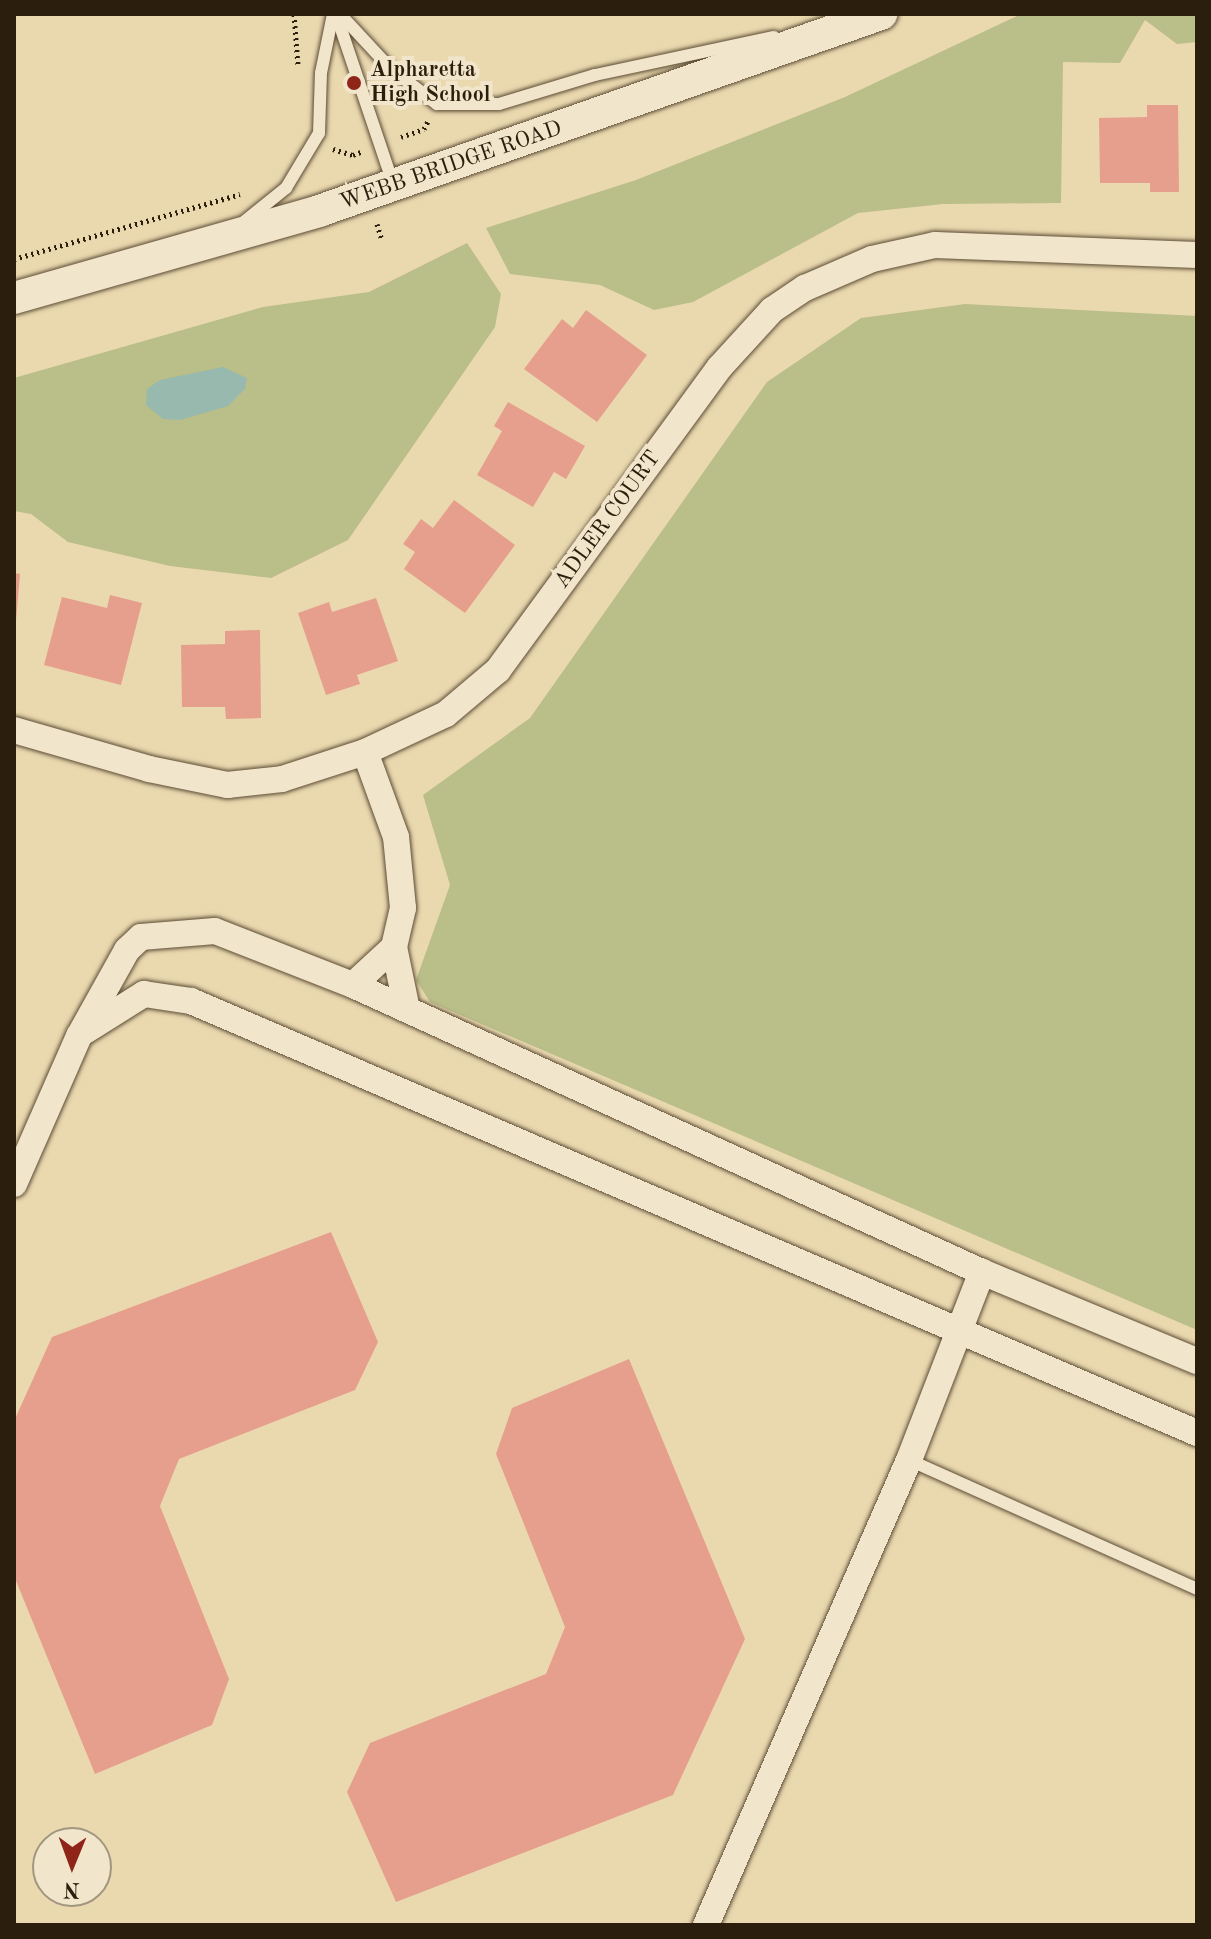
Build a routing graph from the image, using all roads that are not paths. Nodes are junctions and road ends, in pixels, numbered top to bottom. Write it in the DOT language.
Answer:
graph roads {
  1 [pos="336,14"];
  2 [pos="868,20"];
  3 [pos="394,186"];
  4 [pos="224,239"];
  5 [pos="1197,255"];
  6 [pos="14,298"];
  7 [pos="14,730"];
  8 [pos="365,752"];
  9 [pos="394,947"];
  10 [pos="353,985"];
  11 [pos="407,1010"];
  12 [pos="79,1036"];
  13 [pos="14,1184"];
  14 [pos="982,1272"];
  15 [pos="958,1333"];
  16 [pos="1197,1361"];
  17 [pos="1197,1433"];
  18 [pos="909,1460"];
  19 [pos="1197,1589"];
  20 [pos="706,1925"];
  1 -- 2 [label="lane"];
  1 -- 3 [label="lane"];
  1 -- 4 [label="lane"];
  2 -- 3 [label="street, WEBB BRIDGE ROAD"];
  3 -- 4 [label="street, WEBB BRIDGE ROAD"];
  4 -- 6 [label="street, WEBB BRIDGE ROAD"];
  5 -- 8 [label="street, ADLER COURT"];
  7 -- 8 [label="street, ADLER COURT"];
  8 -- 9 [label="street"];
  9 -- 10 [label="street"];
  9 -- 11 [label="street"];
  10 -- 11 [label="street"];
  10 -- 12 [label="street"];
  11 -- 14 [label="street"];
  12 -- 13 [label="street"];
  12 -- 15 [label="street"];
  14 -- 15 [label="street"];
  14 -- 16 [label="street"];
  15 -- 17 [label="street"];
  15 -- 18 [label="street"];
  18 -- 19 [label="lane"];
  18 -- 20 [label="street"];
}
